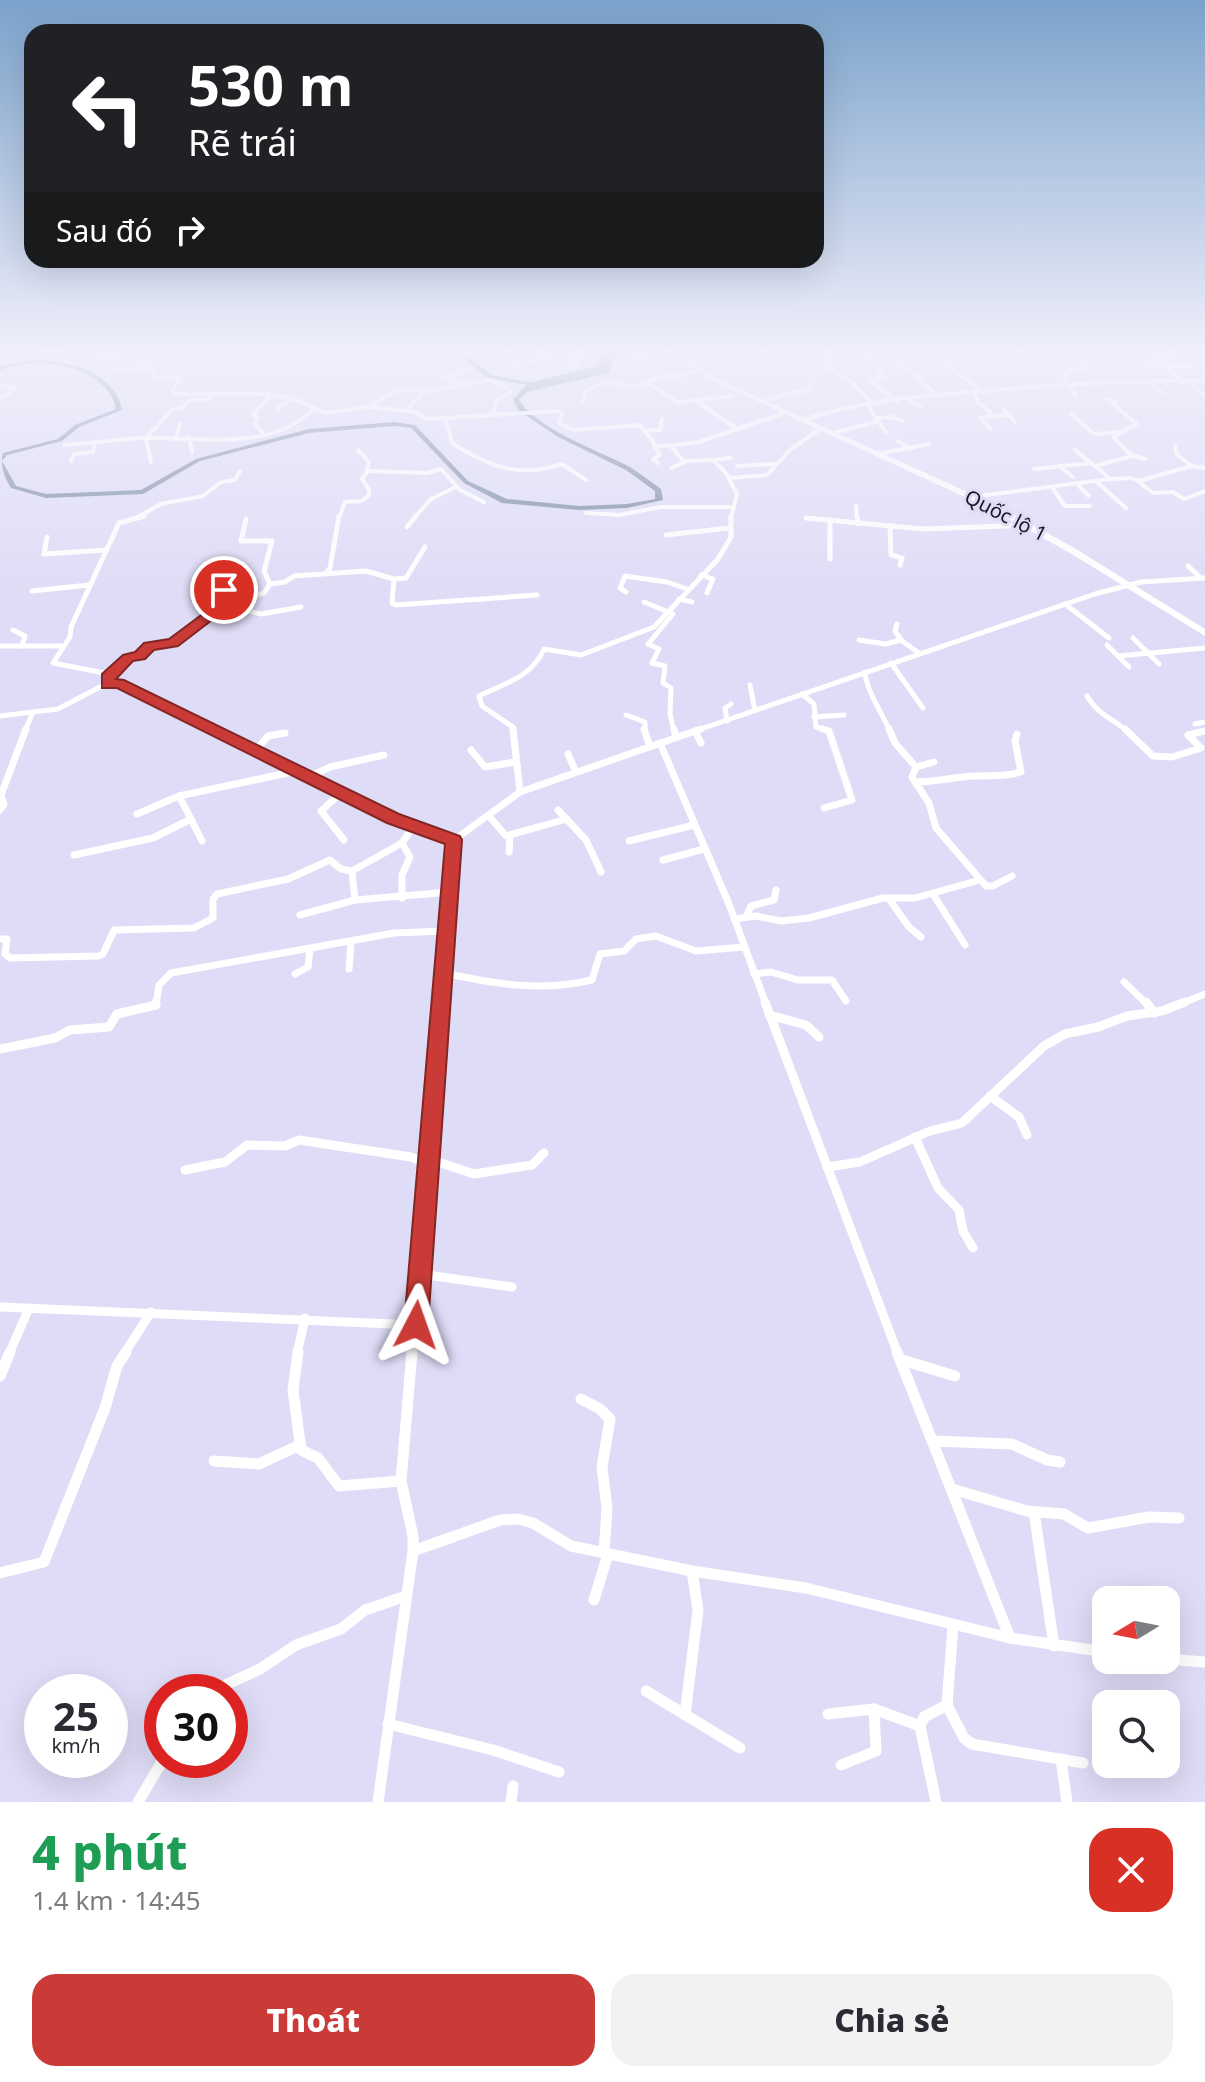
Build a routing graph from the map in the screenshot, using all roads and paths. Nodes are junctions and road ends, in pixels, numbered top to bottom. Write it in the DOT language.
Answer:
graph roads {
  1 [pos="149,435"];
  2 [pos="177,435"];
  3 [pos="265,435"];
  4 [pos="450,435"];
  5 [pos="647,435"];
  6 [pos="722,435"];
  7 [pos="807,435"];
  8 [pos="834,435"];
  9 [pos="838,435"];
  10 [pos="1120,435"];
  11 [pos="189,437"];
  12 [pos="146,438"];
  13 [pos="176,438"];
  14 [pos="898,441"];
  15 [pos="95,442"];
  16 [pos="115,442"];
  17 [pos="929,444"];
  18 [pos="64,445"];
  19 [pos="670,445"];
  20 [pos="109,446"];
  21 [pos="654,446"];
  22 [pos="1175,446"];
  23 [pos="910,449"];
  24 [pos="358,450"];
  25 [pos="1075,450"];
  26 [pos="92,452"];
  27 [pos="192,452"];
  28 [pos="100,454"];
  29 [pos="878,454"];
  30 [pos="1132,455"];
  31 [pos="731,458"];
  32 [pos="1145,459"];
  33 [pos="713,460"];
  34 [pos="71,461"];
  35 [pos="151,462"];
  36 [pos="685,462"];
  37 [pos="658,463"];
  38 [pos="774,464"];
  39 [pos="1093,465"];
  40 [pos="737,466"];
  41 [pos="1059,466"];
  42 [pos="1192,466"];
  43 [pos="671,468"];
  44 [pos="1205,468"];
  45 [pos="1034,469"];
  46 [pos="240,471"];
  47 [pos="367,471"];
  48 [pos="1073,477"];
  49 [pos="729,478"];
  50 [pos="1110,479"];
  51 [pos="586,480"];
  52 [pos="1138,481"];
  53 [pos="1097,482"];
  54 [pos="1077,484"];
  55 [pos="456,487"];
  56 [pos="1052,487"];
  57 [pos="1205,491"];
  58 [pos="979,496"];
  59 [pos="1089,496"];
  60 [pos="484,502"];
  61 [pos="856,506"];
  62 [pos="1090,506"];
  63 [pos="733,507"];
  64 [pos="1126,508"];
  65 [pos="586,513"];
  66 [pos="129,514"];
  67 [pos="806,518"];
  68 [pos="246,519"];
  69 [pos="830,521"];
  70 [pos="119,522"];
  71 [pos="858,524"];
  72 [pos="1029,525"];
  73 [pos="890,526"];
  74 [pos="407,527"];
  75 [pos="729,528"];
  76 [pos="666,535"];
  77 [pos="47,537"];
  78 [pos="425,547"];
  79 [pos="106,550"];
  80 [pos="830,559"];
  81 [pos="900,565"];
  82 [pos="1188,566"];
  83 [pos="326,573"];
  84 [pos="701,575"];
  85 [pos="1203,578"];
  86 [pos="394,579"];
  87 [pos="270,584"];
  88 [pos="1128,584"];
  89 [pos="89,585"];
  90 [pos="687,589"];
  91 [pos="224,590"];
  92 [pos="32,591"];
  93 [pos="626,592"];
  94 [pos="707,593"];
  95 [pos="537,595"];
  96 [pos="681,599"];
  97 [pos="644,602"];
  98 [pos="692,602"];
  99 [pos="1065,604"];
  100 [pos="225,605"];
  101 [pos="301,607"];
  102 [pos="670,612"];
  103 [pos="214,613"];
  104 [pos="897,624"];
  105 [pos="13,630"];
  106 [pos="1205,631"];
  107 [pos="1133,638"];
  108 [pos="859,640"];
  109 [pos="901,640"];
  110 [pos="0,646"];
  111 [pos="22,646"];
  112 [pos="61,646"];
  113 [pos="1205,648"];
  114 [pos="929,650"];
  115 [pos="1147,652"];
  116 [pos="919,653"];
  117 [pos="1118,656"];
  118 [pos="934,657"];
  119 [pos="891,663"];
  120 [pos="1159,664"];
  121 [pos="1129,667"];
  122 [pos="865,672"];
  123 [pos="109,674"];
  124 [pos="107,684"];
  125 [pos="750,685"];
  126 [pos="802,694"];
  127 [pos="1087,696"];
  128 [pos="731,704"];
  129 [pos="923,708"];
  130 [pos="755,711"];
  131 [pos="32,714"];
  132 [pos="626,715"];
  133 [pos="844,715"];
  134 [pos="0,716"];
  135 [pos="814,717"];
  136 [pos="727,721"];
  137 [pos="1205,722"];
  138 [pos="1195,724"];
  139 [pos="695,731"];
  140 [pos="1205,731"];
  141 [pos="285,733"];
  142 [pos="1017,734"];
  143 [pos="676,737"];
  144 [pos="660,743"];
  145 [pos="701,743"];
  146 [pos="650,747"];
  147 [pos="256,750"];
  148 [pos="471,750"];
  149 [pos="568,754"];
  150 [pos="384,755"];
  151 [pos="515,762"];
  152 [pos="934,762"];
  153 [pos="916,767"];
  154 [pos="297,771"];
  155 [pos="576,772"];
  156 [pos="309,777"];
  157 [pos="915,782"];
  158 [pos="342,792"];
  159 [pos="520,792"];
  160 [pos="179,796"];
  161 [pos="824,808"];
  162 [pos="0,810"];
  163 [pos="558,810"];
  164 [pos="137,814"];
  165 [pos="489,816"];
  166 [pos="191,819"];
  167 [pos="567,819"];
  168 [pos="694,825"];
  169 [pos="413,827"];
  170 [pos="510,835"];
  171 [pos="344,840"];
  172 [pos="454,840"];
  173 [pos="202,841"];
  174 [pos="629,841"];
  175 [pos="402,843"];
  176 [pos="704,849"];
  177 [pos="509,852"];
  178 [pos="74,855"];
  179 [pos="663,860"];
  180 [pos="352,871"];
  181 [pos="601,872"];
  182 [pos="1012,876"];
  183 [pos="980,880"];
  184 [pos="776,890"];
  185 [pos="450,892"];
  186 [pos="933,894"];
  187 [pos="402,898"];
  188 [pos="889,899"];
  189 [pos="355,900"];
  190 [pos="300,915"];
  191 [pos="746,917"];
  192 [pos="734,919"];
  193 [pos="445,931"];
  194 [pos="921,937"];
  195 [pos="0,939"];
  196 [pos="351,943"];
  197 [pos="965,945"];
  198 [pos="744,947"];
  199 [pos="310,949"];
  200 [pos="2,955"];
  201 [pos="349,969"];
  202 [pos="444,973"];
  203 [pos="295,974"];
  204 [pos="754,974"];
  205 [pos="1124,982"];
  206 [pos="1205,994"];
  207 [pos="846,1001"];
  208 [pos="1151,1009"];
  209 [pos="769,1015"];
  210 [pos="819,1037"];
  211 [pos="0,1049"];
  212 [pos="990,1096"];
  213 [pos="1027,1135"];
  214 [pos="915,1137"];
  215 [pos="544,1153"];
  216 [pos="823,1160"];
  217 [pos="429,1162"];
  218 [pos="185,1170"];
  219 [pos="973,1248"];
  220 [pos="420,1274"];
  221 [pos="512,1287"];
  222 [pos="0,1307"];
  223 [pos="29,1308"];
  224 [pos="151,1312"];
  225 [pos="305,1318"];
  226 [pos="416,1325"];
  227 [pos="902,1360"];
  228 [pos="0,1376"];
  229 [pos="955,1376"];
  230 [pos="581,1399"];
  231 [pos="934,1441"];
  232 [pos="300,1445"];
  233 [pos="214,1461"];
  234 [pos="1060,1462"];
  235 [pos="401,1481"];
  236 [pos="952,1489"];
  237 [pos="1034,1512"];
  238 [pos="1179,1518"];
  239 [pos="413,1551"];
  240 [pos="606,1553"];
  241 [pos="692,1571"];
  242 [pos="0,1573"];
  243 [pos="406,1596"];
  244 [pos="594,1600"];
  245 [pos="953,1626"];
  246 [pos="1010,1638"];
  247 [pos="1054,1646"];
  248 [pos="1092,1650"];
  249 [pos="1180,1660"];
  250 [pos="1205,1662"];
  251 [pos="248,1675"];
  252 [pos="646,1691"];
  253 [pos="947,1705"];
  254 [pos="874,1709"];
  255 [pos="828,1714"];
  256 [pos="685,1715"];
  257 [pos="388,1724"];
  258 [pos="920,1726"];
  259 [pos="740,1748"];
  260 [pos="1061,1759"];
  261 [pos="1083,1763"];
  262 [pos="841,1765"];
  263 [pos="559,1772"];
  264 [pos="152,1778"];
  265 [pos="513,1786"];
  266 [pos="138,1802"];
  267 [pos="378,1802"];
  268 [pos="511,1802"];
  269 [pos="936,1802"];
  270 [pos="1067,1802"];
  1 -- 12 [label="street"];
  2 -- 13 [label="street"];
  3 -- 11 [label="street"];
  4 -- 51 [label="street"];
  5 -- 21 [label="street"];
  6 -- 19 [label="street"];
  7 -- 38 [label="street"];
  8 -- 72 [label="highway, Quốc lộ 1"];
  9 -- 29 [label="highway, Quốc lộ 1"];
  10 -- 30 [label="street"];
  11 -- 13 [label="street"];
  11 -- 27 [label="street"];
  12 -- 13 [label="street"];
  12 -- 16 [label="street"];
  12 -- 35 [label="street"];
  14 -- 23 [label="street"];
  15 -- 16 [label="street"];
  15 -- 18 [label="street"];
  15 -- 26 [label="street"];
  16 -- 20 [label="street"];
  17 -- 23 [label="street"];
  19 -- 21 [label="street"];
  19 -- 36 [label="street"];
  21 -- 37 [label="street"];
  22 -- 42 [label="street"];
  23 -- 29 [label="street"];
  24 -- 47 [label="street"];
  25 -- 39 [label="street"];
  26 -- 28 [label="street"];
  26 -- 34 [label="street"];
  29 -- 58 [label="highway, Quốc lộ 1"];
  30 -- 32 [label="street"];
  30 -- 39 [label="street"];
  31 -- 33 [label="street"];
  33 -- 36 [label="street"];
  33 -- 49 [label="street"];
  36 -- 43 [label="street"];
  38 -- 40 [label="street"];
  38 -- 49 [label="street"];
  39 -- 41 [label="street"];
  39 -- 50 [label="street"];
  41 -- 45 [label="street"];
  41 -- 48 [label="street"];
  42 -- 44 [label="street"];
  42 -- 52 [label="street"];
  46 -- 70 [label="street"];
  47 -- 55 [label="street"];
  47 -- 83 [label="street"];
  49 -- 63 [label="street"];
  50 -- 52 [label="street"];
  50 -- 53 [label="street"];
  52 -- 57 [label="street"];
  53 -- 54 [label="street"];
  53 -- 64 [label="street"];
  54 -- 56 [label="street"];
  54 -- 59 [label="street"];
  55 -- 60 [label="street"];
  55 -- 74 [label="street"];
  56 -- 58 [label="street"];
  56 -- 62 [label="street"];
  58 -- 88 [label="highway, Quốc lộ 1"];
  61 -- 71 [label="street"];
  63 -- 65 [label="street"];
  63 -- 75 [label="street"];
  66 -- 70 [label="street"];
  67 -- 69 [label="street"];
  68 -- 87 [label="street"];
  69 -- 71 [label="street"];
  69 -- 80 [label="street"];
  70 -- 79 [label="street"];
  71 -- 73 [label="street"];
  72 -- 73 [label="street"];
  72 -- 88 [label="highway, Quốc lộ 1"];
  73 -- 81 [label="street"];
  75 -- 76 [label="street"];
  75 -- 84 [label="street"];
  77 -- 79 [label="street"];
  78 -- 86 [label="street"];
  79 -- 89 [label="street"];
  82 -- 85 [label="street"];
  83 -- 86 [label="street"];
  83 -- 87 [label="street"];
  84 -- 90 [label="street"];
  84 -- 94 [label="street"];
  85 -- 88 [label="street"];
  86 -- 95 [label="street"];
  87 -- 100 [label="street"];
  88 -- 99 [label="street"];
  88 -- 106 [label="highway, Quốc lộ 1"];
  89 -- 92 [label="street"];
  89 -- 112 [label="street"];
  90 -- 93 [label="street"];
  90 -- 96 [label="street"];
  91 -- 100 [label="street"];
  96 -- 98 [label="street"];
  96 -- 102 [label="street"];
  97 -- 102 [label="street"];
  99 -- 114 [label="street"];
  99 -- 117 [label="street"];
  100 -- 103 [label="street"];
  101 -- 103 [label="street"];
  102 -- 143 [label="street"];
  102 -- 151 [label="street"];
  103 -- 123 [label="street"];
  104 -- 109 [label="street"];
  105 -- 111 [label="street"];
  107 -- 115 [label="street"];
  108 -- 109 [label="street"];
  109 -- 116 [label="street"];
  110 -- 111 [label="street"];
  111 -- 112 [label="street"];
  112 -- 123 [label="street"];
  113 -- 115 [label="street"];
  114 -- 116 [label="street"];
  114 -- 118 [label="street"];
  115 -- 117 [label="street"];
  115 -- 120 [label="street"];
  116 -- 119 [label="street"];
  117 -- 121 [label="street"];
  119 -- 122 [label="street"];
  119 -- 129 [label="street"];
  122 -- 126 [label="street"];
  122 -- 153 [label="street"];
  123 -- 124 [label="street"];
  124 -- 131 [label="street"];
  124 -- 147 [label="street"];
  125 -- 130 [label="street"];
  126 -- 130 [label="street"];
  126 -- 135 [label="street"];
  127 -- 140 [label="street"];
  128 -- 136 [label="street"];
  130 -- 136 [label="street"];
  131 -- 134 [label="street"];
  131 -- 162 [label="street"];
  132 -- 146 [label="street"];
  133 -- 135 [label="street"];
  135 -- 161 [label="street"];
  136 -- 139 [label="street"];
  137 -- 138 [label="street"];
  139 -- 143 [label="street"];
  139 -- 145 [label="street"];
  141 -- 147 [label="street"];
  142 -- 157 [label="street"];
  143 -- 144 [label="street"];
  144 -- 146 [label="street"];
  144 -- 168 [label="street"];
  146 -- 155 [label="street"];
  147 -- 154 [label="street"];
  148 -- 151 [label="street"];
  149 -- 155 [label="street"];
  150 -- 156 [label="street"];
  151 -- 159 [label="street"];
  152 -- 153 [label="street"];
  153 -- 157 [label="street"];
  154 -- 156 [label="street"];
  154 -- 160 [label="street"];
  155 -- 159 [label="street"];
  156 -- 158 [label="street"];
  157 -- 183 [label="street"];
  158 -- 169 [label="street"];
  158 -- 171 [label="street"];
  159 -- 165 [label="street"];
  160 -- 164 [label="street"];
  160 -- 166 [label="street"];
  163 -- 167 [label="street"];
  165 -- 170 [label="street"];
  165 -- 172 [label="street"];
  166 -- 173 [label="street"];
  166 -- 178 [label="street"];
  167 -- 170 [label="street"];
  167 -- 181 [label="street"];
  168 -- 174 [label="street"];
  168 -- 176 [label="street"];
  169 -- 172 [label="street"];
  169 -- 175 [label="street"];
  170 -- 177 [label="street"];
  172 -- 185 [label="street"];
  175 -- 180 [label="street"];
  175 -- 187 [label="street"];
  176 -- 179 [label="street"];
  176 -- 192 [label="street"];
  180 -- 189 [label="street"];
  180 -- 200 [label="street"];
  182 -- 183 [label="street"];
  183 -- 186 [label="street"];
  184 -- 191 [label="street"];
  185 -- 187 [label="street"];
  185 -- 193 [label="street"];
  186 -- 188 [label="street"];
  186 -- 197 [label="street"];
  187 -- 189 [label="street"];
  188 -- 191 [label="street"];
  188 -- 194 [label="street"];
  189 -- 190 [label="street"];
  191 -- 192 [label="street"];
  192 -- 198 [label="street"];
  193 -- 196 [label="street"];
  193 -- 202 [label="street"];
  195 -- 200 [label="street"];
  196 -- 199 [label="street"];
  196 -- 201 [label="street"];
  198 -- 202 [label="street"];
  198 -- 204 [label="street"];
  199 -- 203 [label="street"];
  199 -- 211 [label="street"];
  202 -- 217 [label="street"];
  204 -- 207 [label="street"];
  204 -- 209 [label="street"];
  205 -- 208 [label="street"];
  206 -- 208 [label="street"];
  208 -- 212 [label="street"];
  209 -- 210 [label="street"];
  209 -- 216 [label="street"];
  212 -- 213 [label="street"];
  212 -- 214 [label="street"];
  214 -- 216 [label="street"];
  214 -- 219 [label="street"];
  215 -- 217 [label="street"];
  216 -- 227 [label="street"];
  217 -- 218 [label="street"];
  217 -- 220 [label="street"];
  220 -- 221 [label="street"];
  220 -- 226 [label="street"];
  222 -- 223 [label="street"];
  223 -- 224 [label="street"];
  223 -- 228 [label="street"];
  224 -- 225 [label="street"];
  224 -- 242 [label="street"];
  225 -- 226 [label="street"];
  225 -- 232 [label="street"];
  226 -- 235 [label="street"];
  227 -- 229 [label="street"];
  227 -- 231 [label="street"];
  230 -- 240 [label="street"];
  231 -- 234 [label="street"];
  231 -- 236 [label="street"];
  232 -- 233 [label="street"];
  232 -- 235 [label="street"];
  235 -- 239 [label="street"];
  236 -- 237 [label="street"];
  236 -- 246 [label="street"];
  237 -- 238 [label="street"];
  237 -- 247 [label="street"];
  239 -- 240 [label="street"];
  239 -- 243 [label="street"];
  240 -- 241 [label="street"];
  240 -- 244 [label="street"];
  241 -- 245 [label="street"];
  241 -- 256 [label="street"];
  243 -- 251 [label="street"];
  243 -- 257 [label="street"];
  245 -- 246 [label="street"];
  245 -- 253 [label="street"];
  246 -- 247 [label="street"];
  247 -- 248 [label="street"];
  249 -- 250 [label="street"];
  252 -- 256 [label="street"];
  253 -- 258 [label="street"];
  253 -- 260 [label="street"];
  254 -- 255 [label="street"];
  254 -- 258 [label="street"];
  254 -- 262 [label="street"];
  256 -- 259 [label="street"];
  257 -- 263 [label="street"];
  257 -- 267 [label="street"];
  258 -- 269 [label="street"];
  260 -- 261 [label="street"];
  260 -- 270 [label="street"];
  264 -- 266 [label="street"];
  265 -- 268 [label="street"];
}
